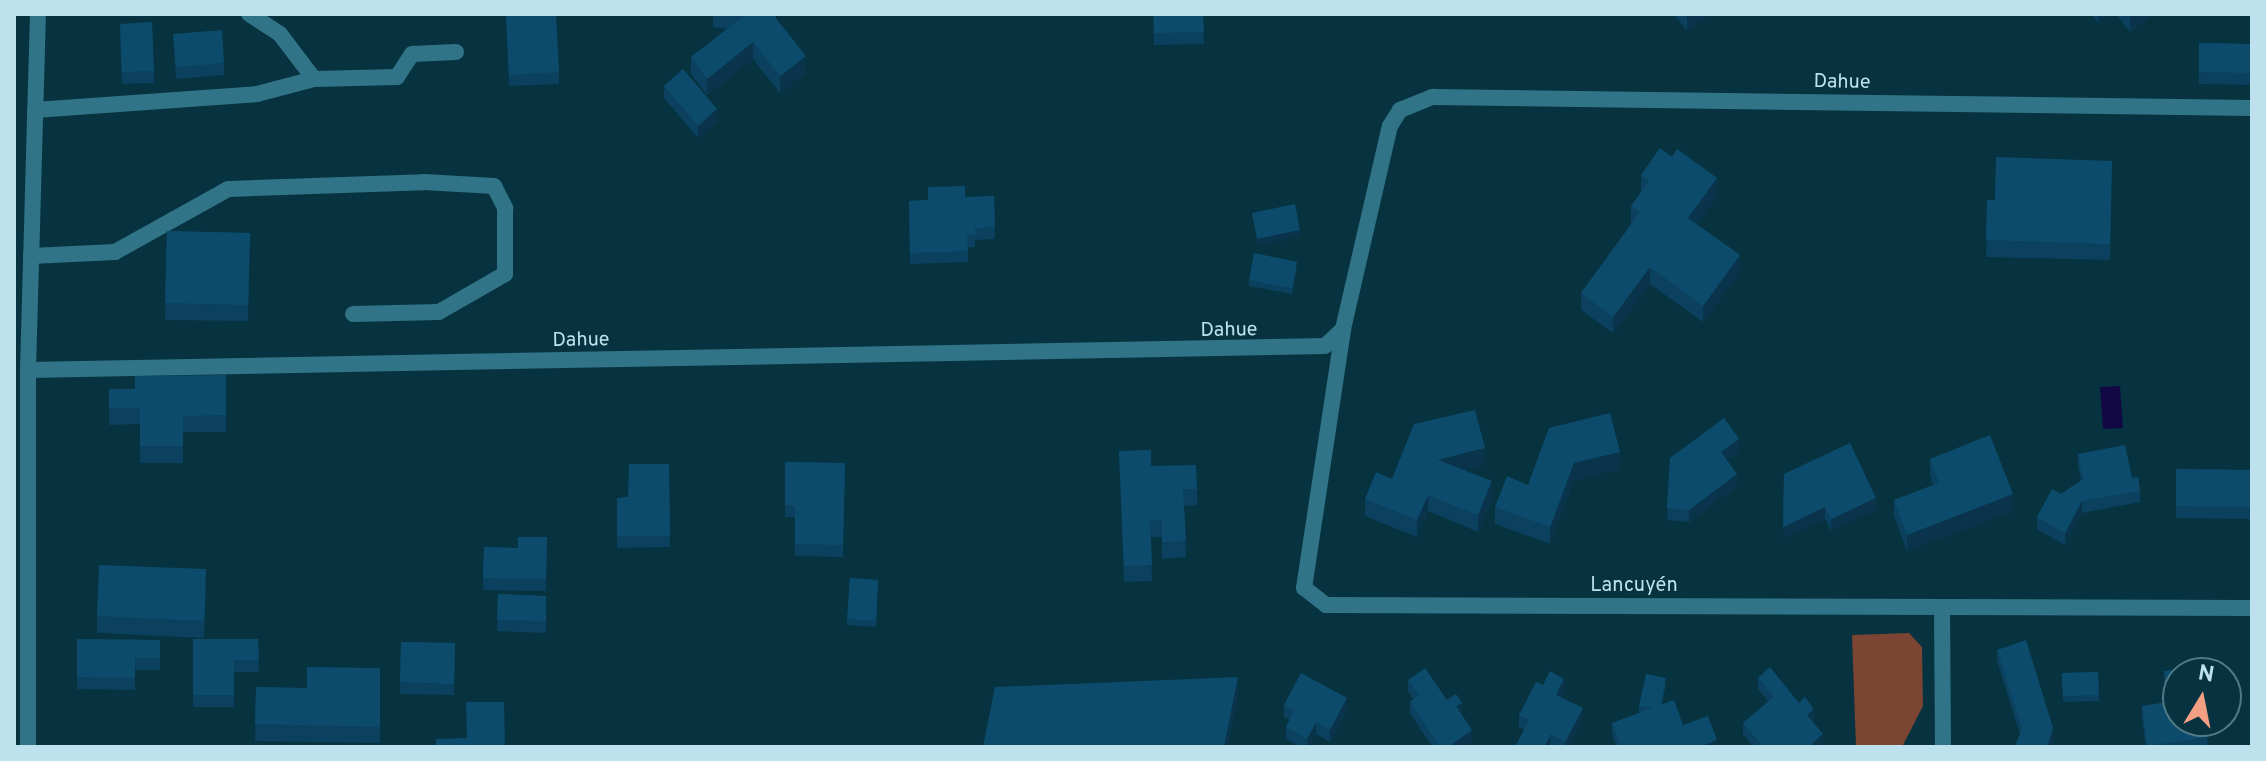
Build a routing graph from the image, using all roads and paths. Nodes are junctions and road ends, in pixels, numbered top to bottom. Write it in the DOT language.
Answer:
graph roads {
  1 [pos="38,14"];
  2 [pos="249,14"];
  3 [pos="456,52"];
  4 [pos="314,79"];
  5 [pos="2252,108"];
  6 [pos="35,110"];
  7 [pos="31,256"];
  8 [pos="353,314"];
  9 [pos="1343,329"];
  10 [pos="28,370"];
  11 [pos="1942,607"];
  12 [pos="2252,608"];
  13 [pos="28,747"];
  14 [pos="1943,747"];
  1 -- 6 [label="street"];
  2 -- 4 [label="street"];
  3 -- 4 [label="street"];
  4 -- 6 [label="street"];
  5 -- 9 [label="street, Dahue"];
  6 -- 7 [label="street"];
  7 -- 8 [label="street"];
  7 -- 10 [label="street"];
  9 -- 10 [label="street, Dahue"];
  9 -- 11 [label="street, Lancuyén"];
  10 -- 13 [label="street"];
  11 -- 12 [label="street, Lancuyén"];
  11 -- 14 [label="street"];
}
